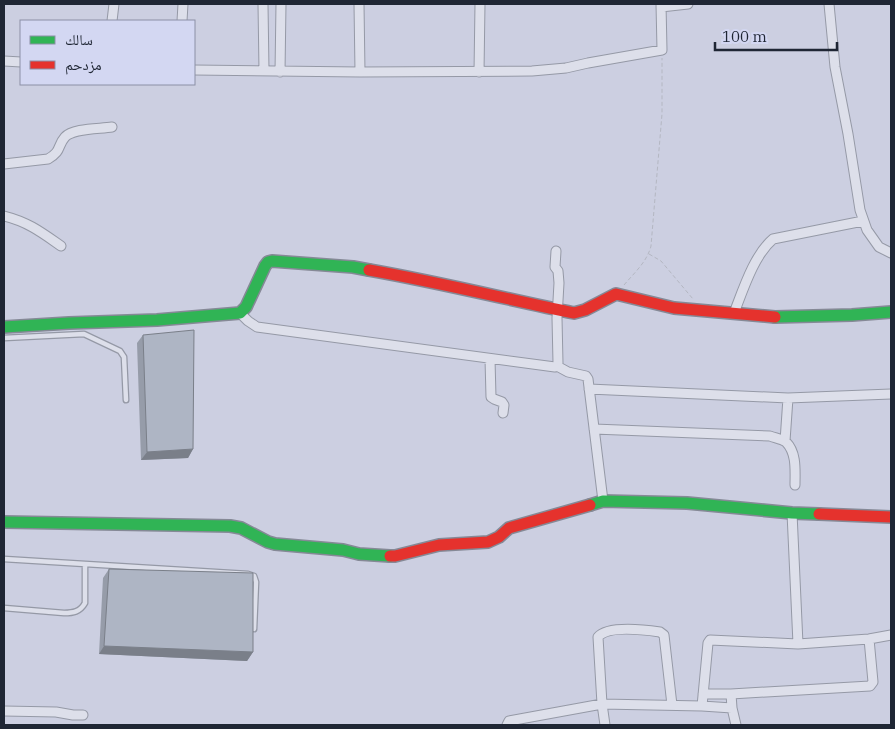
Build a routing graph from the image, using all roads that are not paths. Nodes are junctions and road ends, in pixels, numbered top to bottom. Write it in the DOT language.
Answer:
graph roads {
  1 [pos="114,4"];
  2 [pos="183,4"];
  3 [pos="263,4"];
  4 [pos="281,4"];
  5 [pos="359,4"];
  6 [pos="480,4"];
  7 [pos="688,4"];
  8 [pos="829,4"];
  9 [pos="661,5"];
  10 [pos="112,20"];
  11 [pos="182,20"];
  12 [pos="4,60"];
  13 [pos="20,62"];
  14 [pos="195,70"];
  15 [pos="264,71"];
  16 [pos="280,72"];
  17 [pos="360,72"];
  18 [pos="479,72"];
  19 [pos="112,127"];
  20 [pos="4,164"];
  21 [pos="4,216"];
  22 [pos="862,221"];
  23 [pos="61,246"];
  24 [pos="556,251"];
  25 [pos="891,253"];
  26 [pos="558,310"];
  27 [pos="891,312"];
  28 [pos="240,313"];
  29 [pos="734,313"];
  30 [pos="4,327"];
  31 [pos="4,338"];
  32 [pos="490,359"];
  33 [pos="557,366"];
  34 [pos="589,389"];
  35 [pos="891,394"];
  36 [pos="788,398"];
  37 [pos="126,400"];
  38 [pos="503,413"];
  39 [pos="594,429"];
  40 [pos="784,441"];
  41 [pos="795,485"];
  42 [pos="603,501"];
  43 [pos="792,514"];
  44 [pos="891,517"];
  45 [pos="4,522"];
  46 [pos="4,559"];
  47 [pos="85,564"];
  48 [pos="4,608"];
  49 [pos="254,629"];
  50 [pos="891,635"];
  51 [pos="869,639"];
  52 [pos="798,644"];
  53 [pos="703,694"];
  54 [pos="732,694"];
  55 [pos="602,704"];
  56 [pos="672,705"];
  57 [pos="702,706"];
  58 [pos="732,708"];
  59 [pos="4,711"];
  60 [pos="83,715"];
  61 [pos="507,725"];
  62 [pos="605,725"];
  63 [pos="736,725"];
  1 -- 10 [label="street"];
  2 -- 11 [label="street"];
  3 -- 15 [label="street"];
  4 -- 16 [label="street"];
  5 -- 17 [label="street"];
  6 -- 18 [label="street"];
  7 -- 9 [label="street"];
  8 -- 22 [label="street"];
  9 -- 18 [label="street"];
  12 -- 13 [label="street"];
  14 -- 15 [label="street"];
  15 -- 16 [label="street"];
  16 -- 17 [label="street"];
  17 -- 18 [label="street"];
  19 -- 20 [label="street"];
  21 -- 23 [label="street"];
  22 -- 25 [label="street"];
  22 -- 29 [label="street"];
  24 -- 26 [label="street"];
  26 -- 28 [label="street"];
  26 -- 29 [label="street"];
  26 -- 33 [label="street"];
  27 -- 29 [label="street"];
  28 -- 30 [label="street"];
  28 -- 32 [label="street"];
  31 -- 37 [label="lane"];
  32 -- 33 [label="street"];
  32 -- 38 [label="street"];
  33 -- 34 [label="street"];
  34 -- 36 [label="street"];
  34 -- 39 [label="street"];
  35 -- 36 [label="street"];
  36 -- 40 [label="street"];
  39 -- 40 [label="street"];
  39 -- 42 [label="street"];
  40 -- 41 [label="street"];
  42 -- 43 [label="street"];
  42 -- 45 [label="street"];
  43 -- 44 [label="street"];
  43 -- 52 [label="street"];
  46 -- 47 [label="lane"];
  47 -- 48 [label="lane"];
  47 -- 49 [label="lane"];
  50 -- 51 [label="street"];
  51 -- 52 [label="street"];
  51 -- 54 [label="street"];
  52 -- 53 [label="street"];
  53 -- 54 [label="street"];
  53 -- 57 [label="street"];
  54 -- 58 [label="street"];
  55 -- 56 [label="street"];
  55 -- 56 [label="street"];
  55 -- 61 [label="street"];
  55 -- 62 [label="street"];
  56 -- 57 [label="street"];
  57 -- 58 [label="street"];
  58 -- 63 [label="street"];
  59 -- 60 [label="street"];
}
